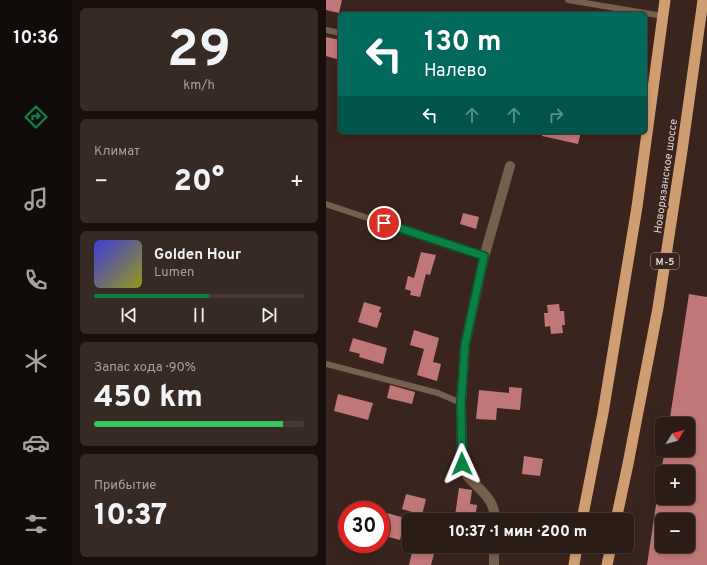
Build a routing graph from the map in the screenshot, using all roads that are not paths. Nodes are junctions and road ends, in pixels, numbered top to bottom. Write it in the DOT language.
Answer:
graph roads {
  1 [pos="568,0"];
  2 [pos="665,0"];
  3 [pos="703,0"];
  4 [pos="639,12"];
  5 [pos="647,13"];
  6 [pos="663,16"];
  7 [pos="326,30"];
  8 [pos="338,33"];
  9 [pos="647,134"];
  10 [pos="647,134"];
  11 [pos="510,166"];
  12 [pos="326,204"];
  13 [pos="484,256"];
  14 [pos="326,364"];
  15 [pos="461,403"];
  16 [pos="495,513"];
  17 [pos="583,513"];
  18 [pos="618,513"];
  19 [pos="494,553"];
  20 [pos="577,553"];
  21 [pos="610,553"];
  22 [pos="494,565"];
  23 [pos="574,565"];
  24 [pos="607,565"];
  1 -- 4 [label="lane"];
  2 -- 6 [label="highway, Новорязанское шоссе"];
  3 -- 18 [label="highway, Новорязанское шоссе / М-5"];
  5 -- 6 [label="lane"];
  6 -- 9 [label="highway, Новорязанское шоссе"];
  7 -- 8 [label="lane"];
  10 -- 17 [label="highway, Новорязанское шоссе"];
  11 -- 13 [label="street"];
  12 -- 13 [label="lane"];
  13 -- 15 [label="street"];
  14 -- 15 [label="lane"];
  15 -- 16 [label="street"];
  19 -- 22 [label="street"];
  20 -- 23 [label="highway"];
  21 -- 24 [label="highway"];
}
